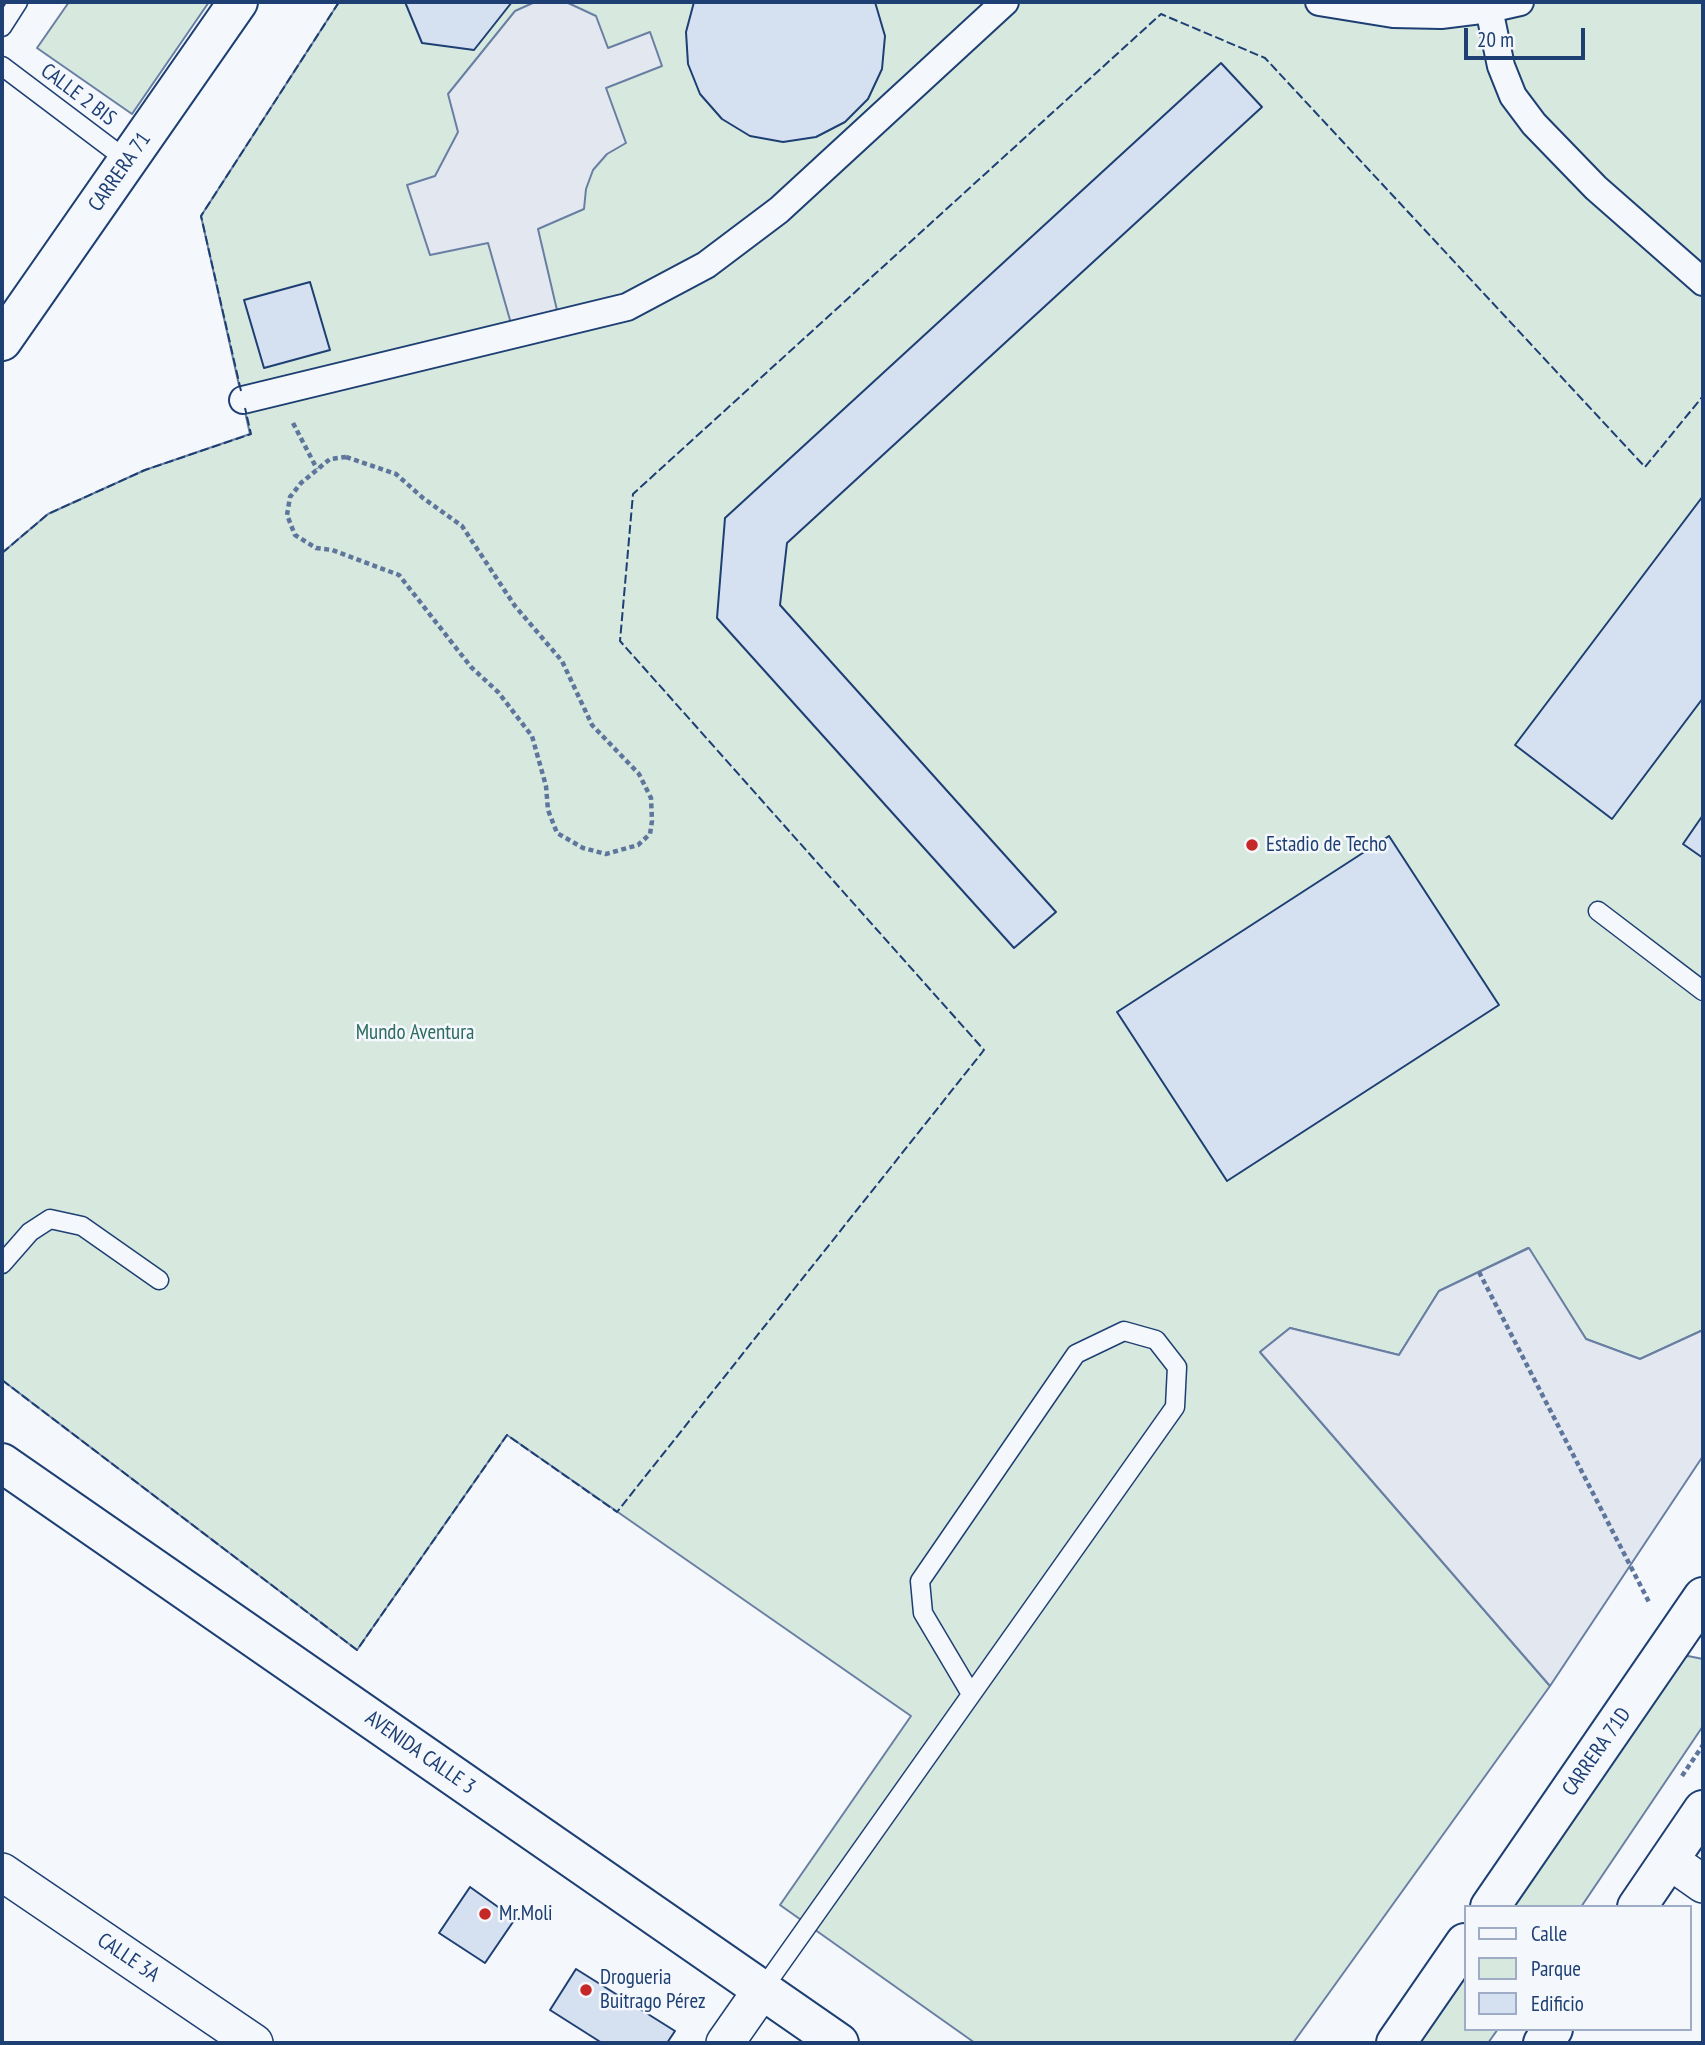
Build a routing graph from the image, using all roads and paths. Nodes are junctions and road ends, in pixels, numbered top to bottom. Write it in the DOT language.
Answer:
graph roads {
  1 [pos="18,2"];
  2 [pos="239,2"];
  3 [pos="1005,2"];
  4 [pos="1319,2"];
  5 [pos="1520,2"];
  6 [pos="1489,9"];
  7 [pos="2,27"];
  8 [pos="2,65"];
  9 [pos="128,161"];
  10 [pos="1703,282"];
  11 [pos="2,341"];
  12 [pos="276,391"];
  13 [pos="243,400"];
  14 [pos="317,469"];
  15 [pos="1598,911"];
  16 [pos="1703,991"];
  17 [pos="2,1264"];
  18 [pos="1479,1272"];
  19 [pos="159,1280"];
  20 [pos="2,1463"];
  21 [pos="1687,1615"];
  22 [pos="971,1694"];
  23 [pos="1703,1810"];
  24 [pos="1668,1860"];
  25 [pos="2,1872"];
  26 [pos="1703,1884"];
  27 [pos="1491,1905"];
  28 [pos="1638,1905"];
  29 [pos="1464,1944"];
  30 [pos="762,1990"];
  31 [pos="254,2043"];
  32 [pos="725,2043"];
  33 [pos="839,2043"];
  34 [pos="1396,2043"];
  1 -- 7 [label="lane"];
  2 -- 9 [label="street, CARRERA 71"];
  3 -- 12 [label="street"];
  4 -- 6 [label="street"];
  5 -- 6 [label="street"];
  6 -- 10 [label="street"];
  8 -- 9 [label="lane, CALLE 2 BIS"];
  9 -- 11 [label="street, CARRERA 71"];
  12 -- 13 [label="street"];
  12 -- 14 [label="path"];
  14 -- 14 [label="path"];
  15 -- 16 [label="lane"];
  17 -- 19 [label="lane"];
  18 -- 21 [label="path"];
  20 -- 30 [label="street, AVENIDA CALLE 3"];
  21 -- 27 [label="street, CARRERA 71D"];
  22 -- 22 [label="lane"];
  22 -- 30 [label="lane"];
  23 -- 24 [label="street"];
  24 -- 26 [label="street"];
  24 -- 28 [label="street"];
  25 -- 31 [label="street, CALLE 3A"];
  29 -- 34 [label="street"];
  30 -- 32 [label="street"];
  30 -- 33 [label="street, AVENIDA CALLE 3"];
}
